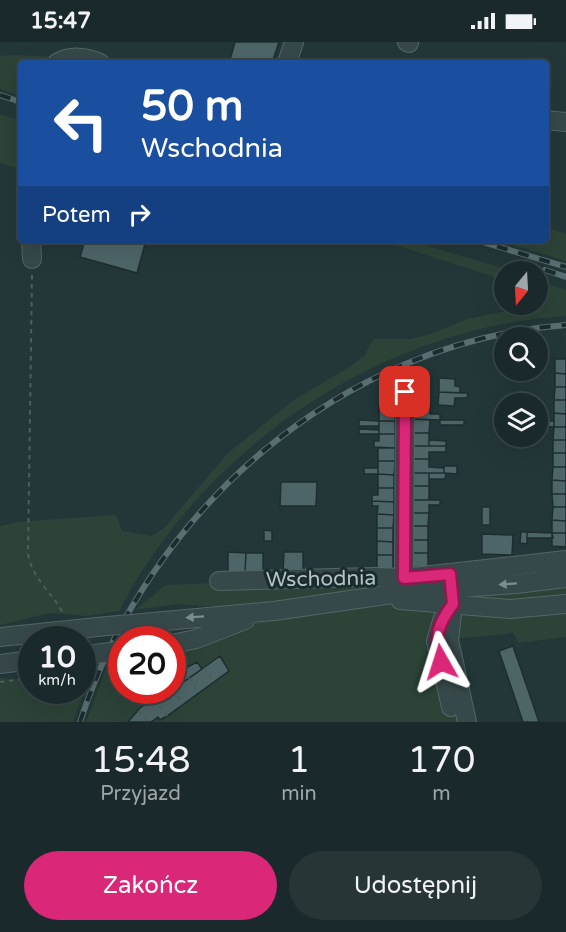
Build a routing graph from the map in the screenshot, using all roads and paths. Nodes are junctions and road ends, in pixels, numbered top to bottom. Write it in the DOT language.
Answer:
graph roads {
  1 [pos="294,42"];
  2 [pos="61,60"];
  3 [pos="89,60"];
  4 [pos="288,60"];
  5 [pos="549,120"];
  6 [pos="566,122"];
  7 [pos="31,243"];
  8 [pos="32,259"];
  9 [pos="405,392"];
  10 [pos="566,560"];
  11 [pos="404,578"];
  12 [pos="566,578"];
  13 [pos="219,581"];
  14 [pos="452,589"];
  15 [pos="566,604"];
  16 [pos="274,611"];
  17 [pos="64,615"];
  18 [pos="0,637"];
  19 [pos="186,641"];
  20 [pos="18,662"];
  21 [pos="0,664"];
  22 [pos="204,668"];
  23 [pos="189,678"];
  24 [pos="18,679"];
  25 [pos="0,681"];
  26 [pos="214,682"];
  27 [pos="199,693"];
  28 [pos="158,704"];
  29 [pos="138,711"];
  30 [pos="167,716"];
  31 [pos="149,722"];
  32 [pos="454,722"];
  33 [pos="467,722"];
  1 -- 4 [label="street"];
  2 -- 3 [label="street"];
  5 -- 6 [label="street"];
  7 -- 8 [label="street"];
  8 -- 17 [label="path"];
  9 -- 11 [label="street"];
  10 -- 14 [label="street, Wschodnia"];
  11 -- 13 [label="street, Wschodnia"];
  11 -- 14 [label="street, Wschodnia"];
  12 -- 14 [label="street, Wschodnia, one-way"];
  14 -- 15 [label="street, Wschodnia"];
  14 -- 16 [label="street, Wschodnia"];
  14 -- 32 [label="street"];
  14 -- 33 [label="street"];
  16 -- 18 [label="street, Wschodnia, one-way, bridge"];
  16 -- 19 [label="street, Wschodnia"];
  20 -- 21 [label="street"];
  22 -- 26 [label="path"];
  23 -- 27 [label="path"];
  24 -- 25 [label="path"];
  28 -- 30 [label="path"];
  29 -- 31 [label="path"];
}
